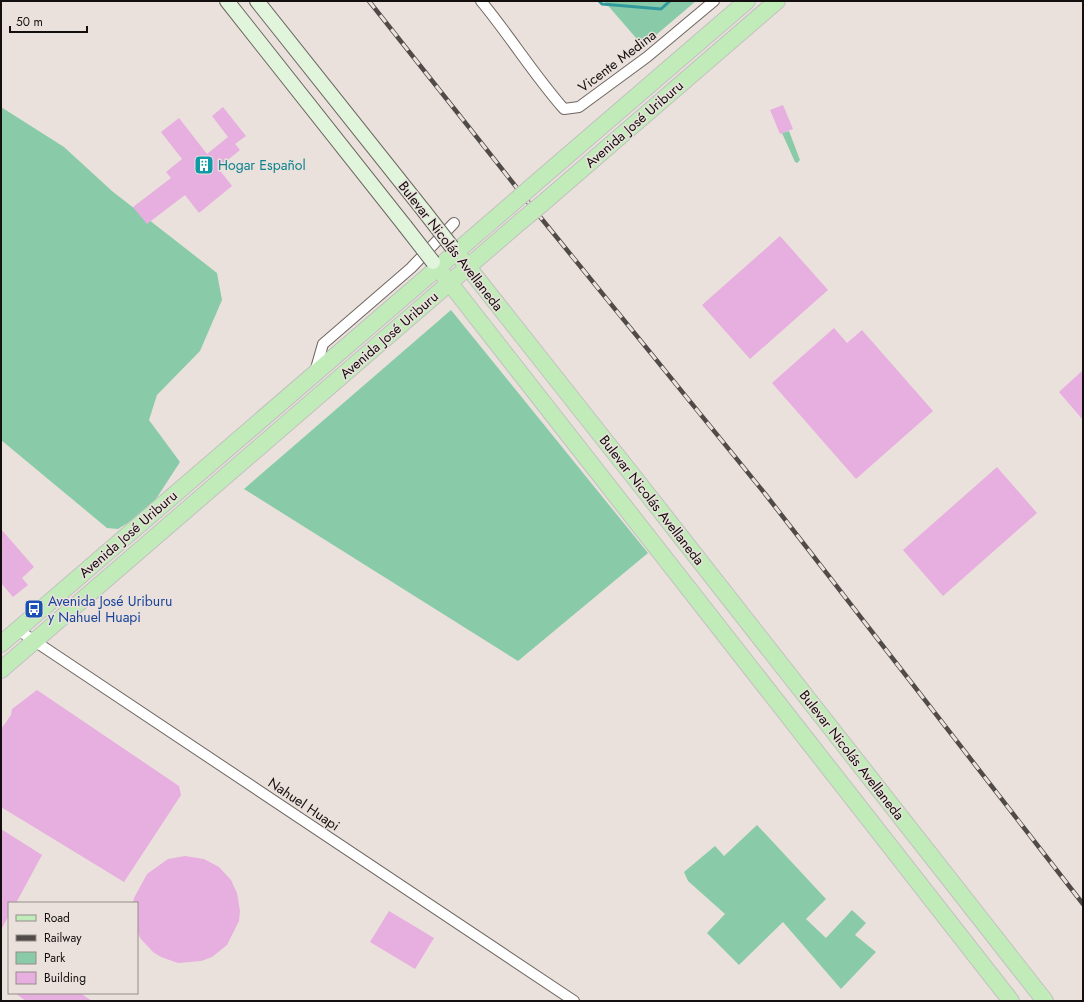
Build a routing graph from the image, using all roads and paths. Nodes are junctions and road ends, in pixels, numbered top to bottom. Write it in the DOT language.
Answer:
graph roads {
  1 [pos="227,1"];
  2 [pos="257,1"];
  3 [pos="481,1"];
  4 [pos="714,1"];
  5 [pos="777,1"];
  6 [pos="742,3"];
  7 [pos="745,28"];
  8 [pos="454,223"];
  9 [pos="454,249"];
  10 [pos="436,265"];
  11 [pos="468,267"];
  12 [pos="450,282"];
  13 [pos="315,374"];
  14 [pos="18,630"];
  15 [pos="34,642"];
  16 [pos="1,644"];
  17 [pos="1,670"];
  18 [pos="574,1001"];
  19 [pos="1011,1001"];
  20 [pos="1045,1001"];
  1 -- 10 [label="main road, Bulevar Nicolás Avellaneda, bridge"];
  2 -- 9 [label="main road, Bulevar Nicolás Avellaneda, bridge"];
  3 -- 4 [label="street, Vicente Medina"];
  5 -- 7 [label="main road, Avenida José Uriburu"];
  6 -- 7 [label="street"];
  6 -- 9 [label="main road, Avenida José Uriburu, bridge"];
  7 -- 11 [label="main road, Avenida José Uriburu, bridge"];
  8 -- 13 [label="street"];
  9 -- 10 [label="main road, Avenida José Uriburu"];
  9 -- 11 [label="main road, Bulevar Nicolás Avellaneda"];
  10 -- 12 [label="main road, Bulevar Nicolás Avellaneda"];
  10 -- 13 [label="main road, Avenida José Uriburu"];
  11 -- 12 [label="main road, Avenida José Uriburu"];
  11 -- 20 [label="main road, Bulevar Nicolás Avellaneda"];
  12 -- 15 [label="main road, Avenida José Uriburu"];
  12 -- 19 [label="main road, Bulevar Nicolás Avellaneda"];
  13 -- 14 [label="main road, Avenida José Uriburu"];
  14 -- 15 [label="street, Nahuel Huapi"];
  14 -- 16 [label="main road, Avenida José Uriburu"];
  15 -- 17 [label="main road, Avenida José Uriburu"];
  15 -- 18 [label="street, Nahuel Huapi"];
}
